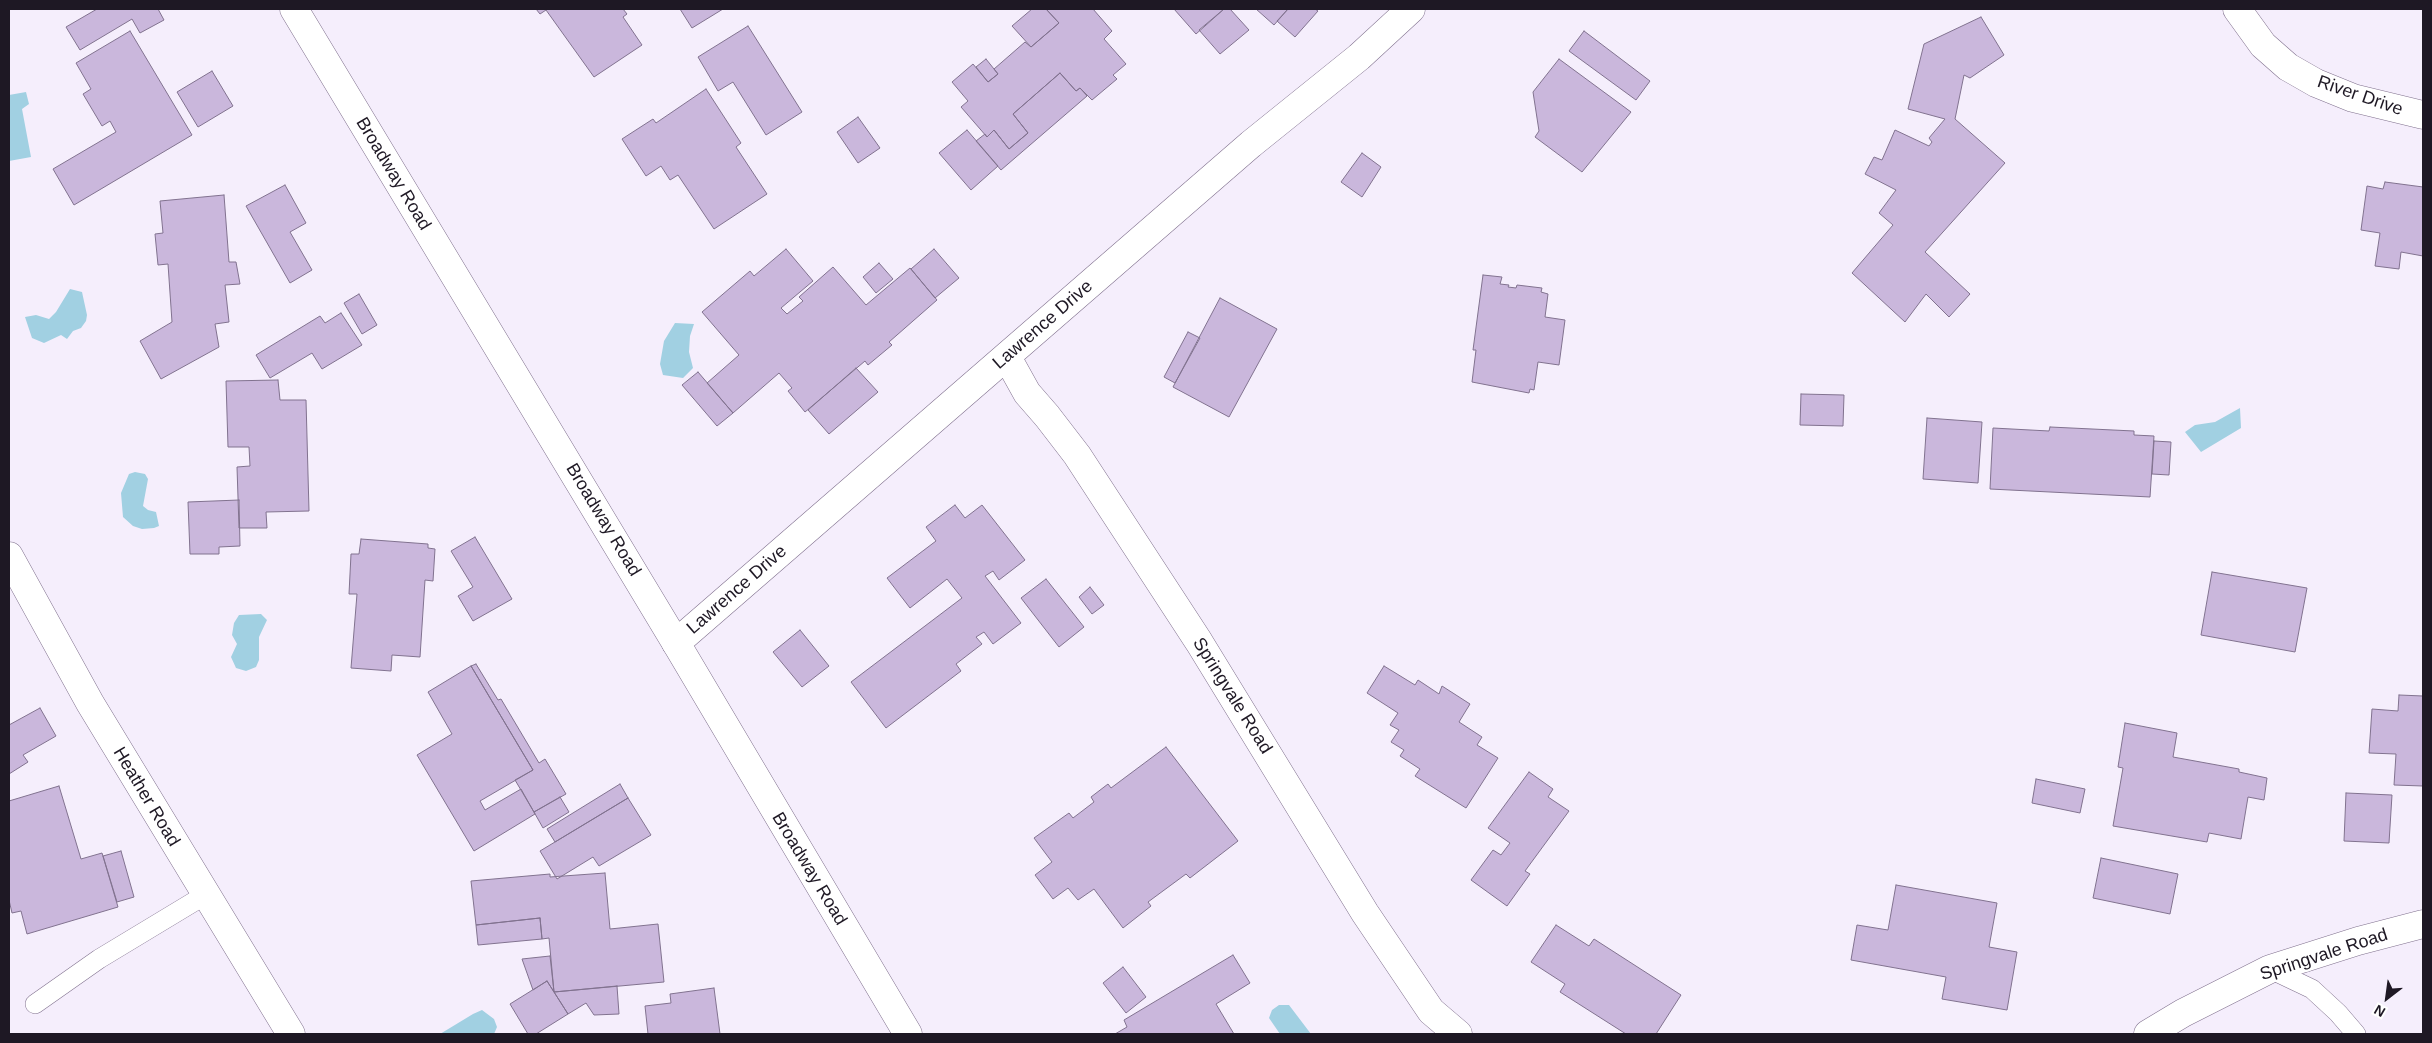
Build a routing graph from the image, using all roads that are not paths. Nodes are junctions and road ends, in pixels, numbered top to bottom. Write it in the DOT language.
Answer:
graph roads {
  1 [pos="294,9"];
  2 [pos="1411,9"];
  3 [pos="2237,9"];
  4 [pos="2423,115"];
  5 [pos="1007,357"];
  6 [pos="9,556"];
  7 [pos="676,643"];
  8 [pos="205,895"];
  9 [pos="2423,924"];
  10 [pos="2270,969"];
  11 [pos="35,1004"];
  12 [pos="291,1034"];
  13 [pos="908,1034"];
  14 [pos="1458,1034"];
  15 [pos="2148,1034"];
  16 [pos="2356,1034"];
  1 -- 7 [label="street, Broadway Road"];
  2 -- 5 [label="street, Lawrence Drive"];
  3 -- 4 [label="street, River Drive"];
  5 -- 7 [label="street, Lawrence Drive"];
  5 -- 14 [label="street, Springvale Road"];
  6 -- 8 [label="street, Heather Road"];
  7 -- 13 [label="street, Broadway Road"];
  8 -- 11 [label="lane"];
  8 -- 12 [label="street, Heather Road"];
  9 -- 10 [label="street, Springvale Road"];
  10 -- 15 [label="street, Springvale Road"];
  10 -- 16 [label="lane"];
}
